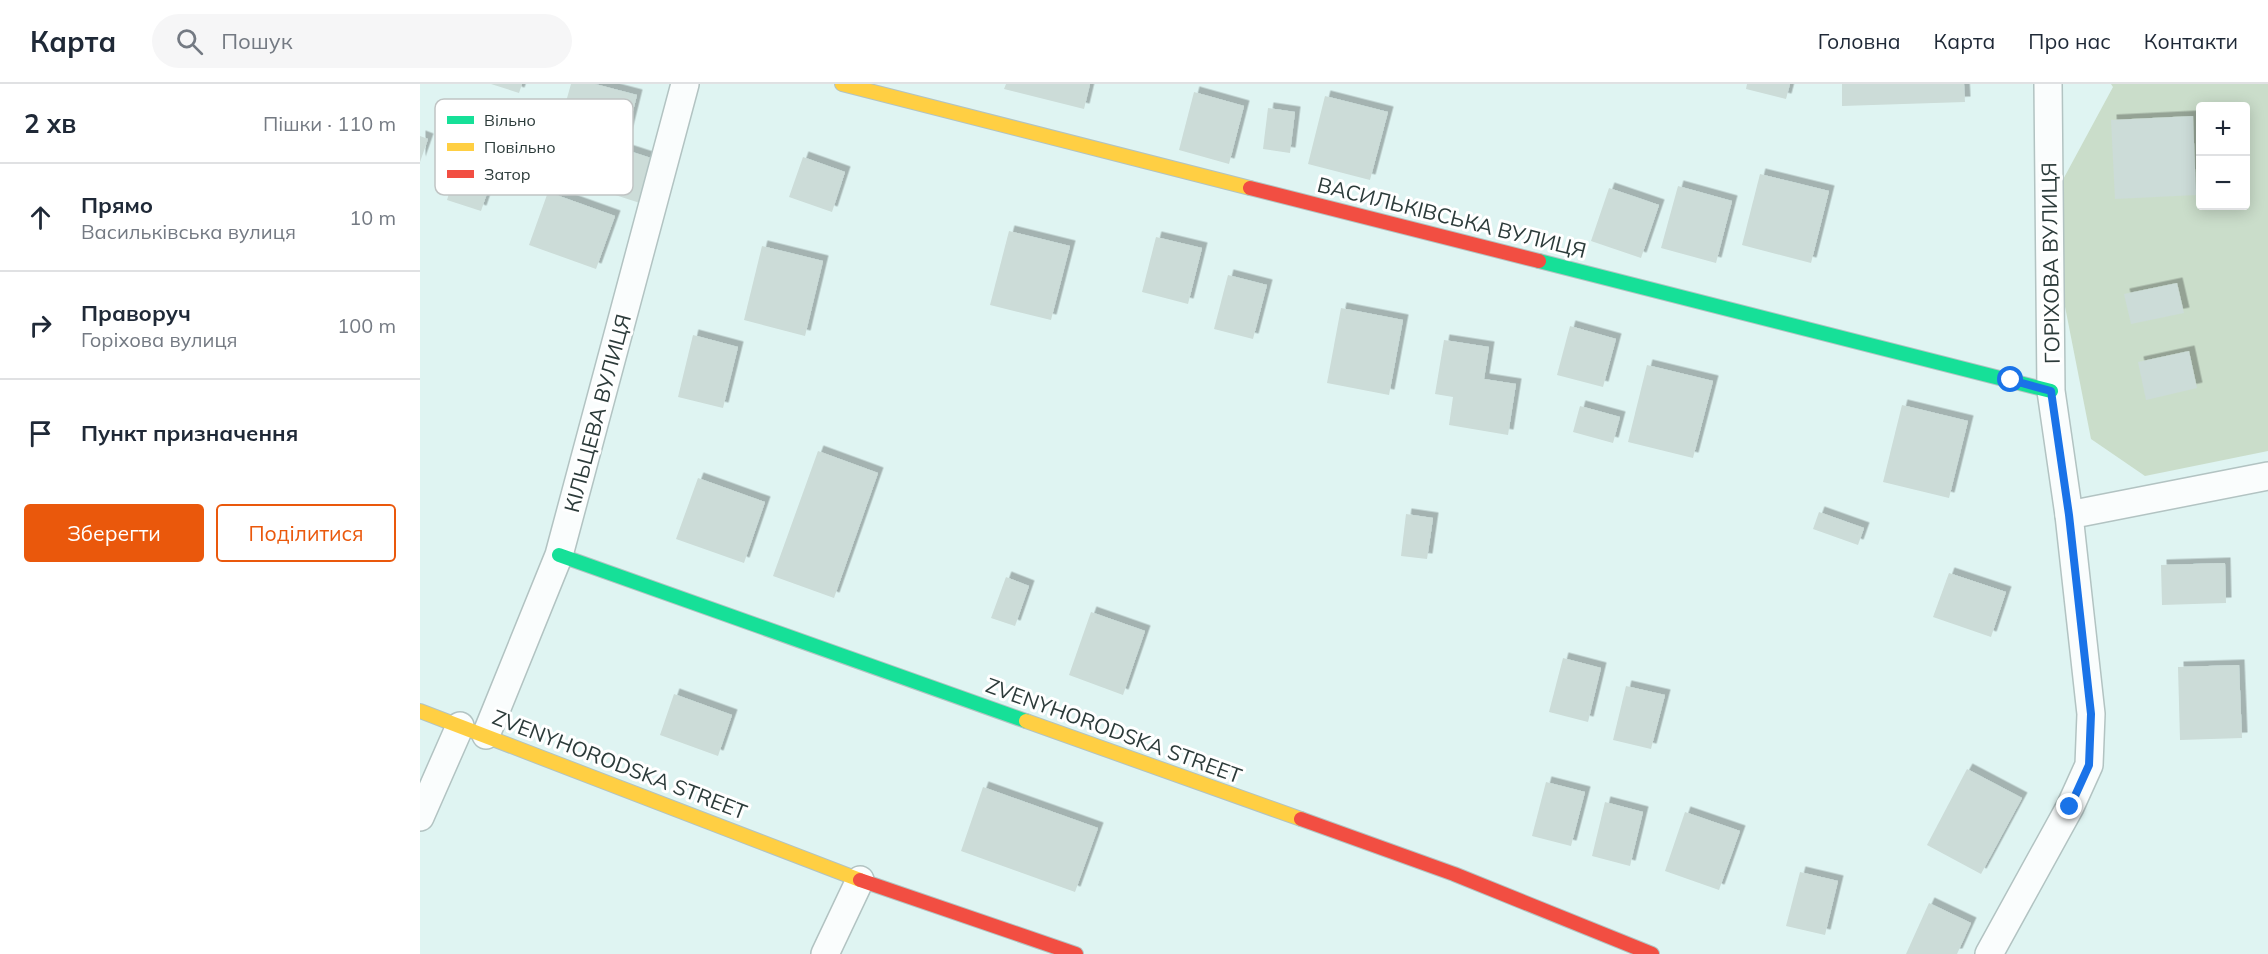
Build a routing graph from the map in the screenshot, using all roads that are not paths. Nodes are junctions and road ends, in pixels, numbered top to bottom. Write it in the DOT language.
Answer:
graph roads {
  1 [pos="685,84"];
  2 [pos="842,84"];
  3 [pos="2049,84"];
  4 [pos="2051,391"];
  5 [pos="2268,476"];
  6 [pos="2069,515"];
  7 [pos="559,555"];
  8 [pos="420,711"];
  9 [pos="460,726"];
  10 [pos="486,735"];
  11 [pos="420,817"];
  12 [pos="860,880"];
  13 [pos="825,954"];
  14 [pos="1076,954"];
  15 [pos="1652,954"];
  16 [pos="1989,954"];
  1 -- 7 [label="street, КІЛЬЦЕВА ВУЛИЦЯ"];
  2 -- 4 [label="street, ВАСИЛЬКІВСЬКА ВУЛИЦЯ"];
  3 -- 4 [label="street, ГОРІХОВА ВУЛИЦЯ"];
  4 -- 6 [label="street, ГОРІХОВА ВУЛИЦЯ"];
  5 -- 6 [label="street"];
  6 -- 16 [label="street, ГОРІХОВА ВУЛИЦЯ"];
  7 -- 10 [label="street, КІЛЬЦЕВА ВУЛИЦЯ"];
  7 -- 15 [label="street, ZVENYHORODSKA STREET"];
  8 -- 9 [label="street, ZVENYHORODSKA STREET"];
  9 -- 10 [label="street, ZVENYHORODSKA STREET"];
  9 -- 11 [label="street"];
  10 -- 12 [label="street, ZVENYHORODSKA STREET"];
  12 -- 13 [label="street"];
  12 -- 14 [label="street, ZVENYHORODSKA STREET"];
}
